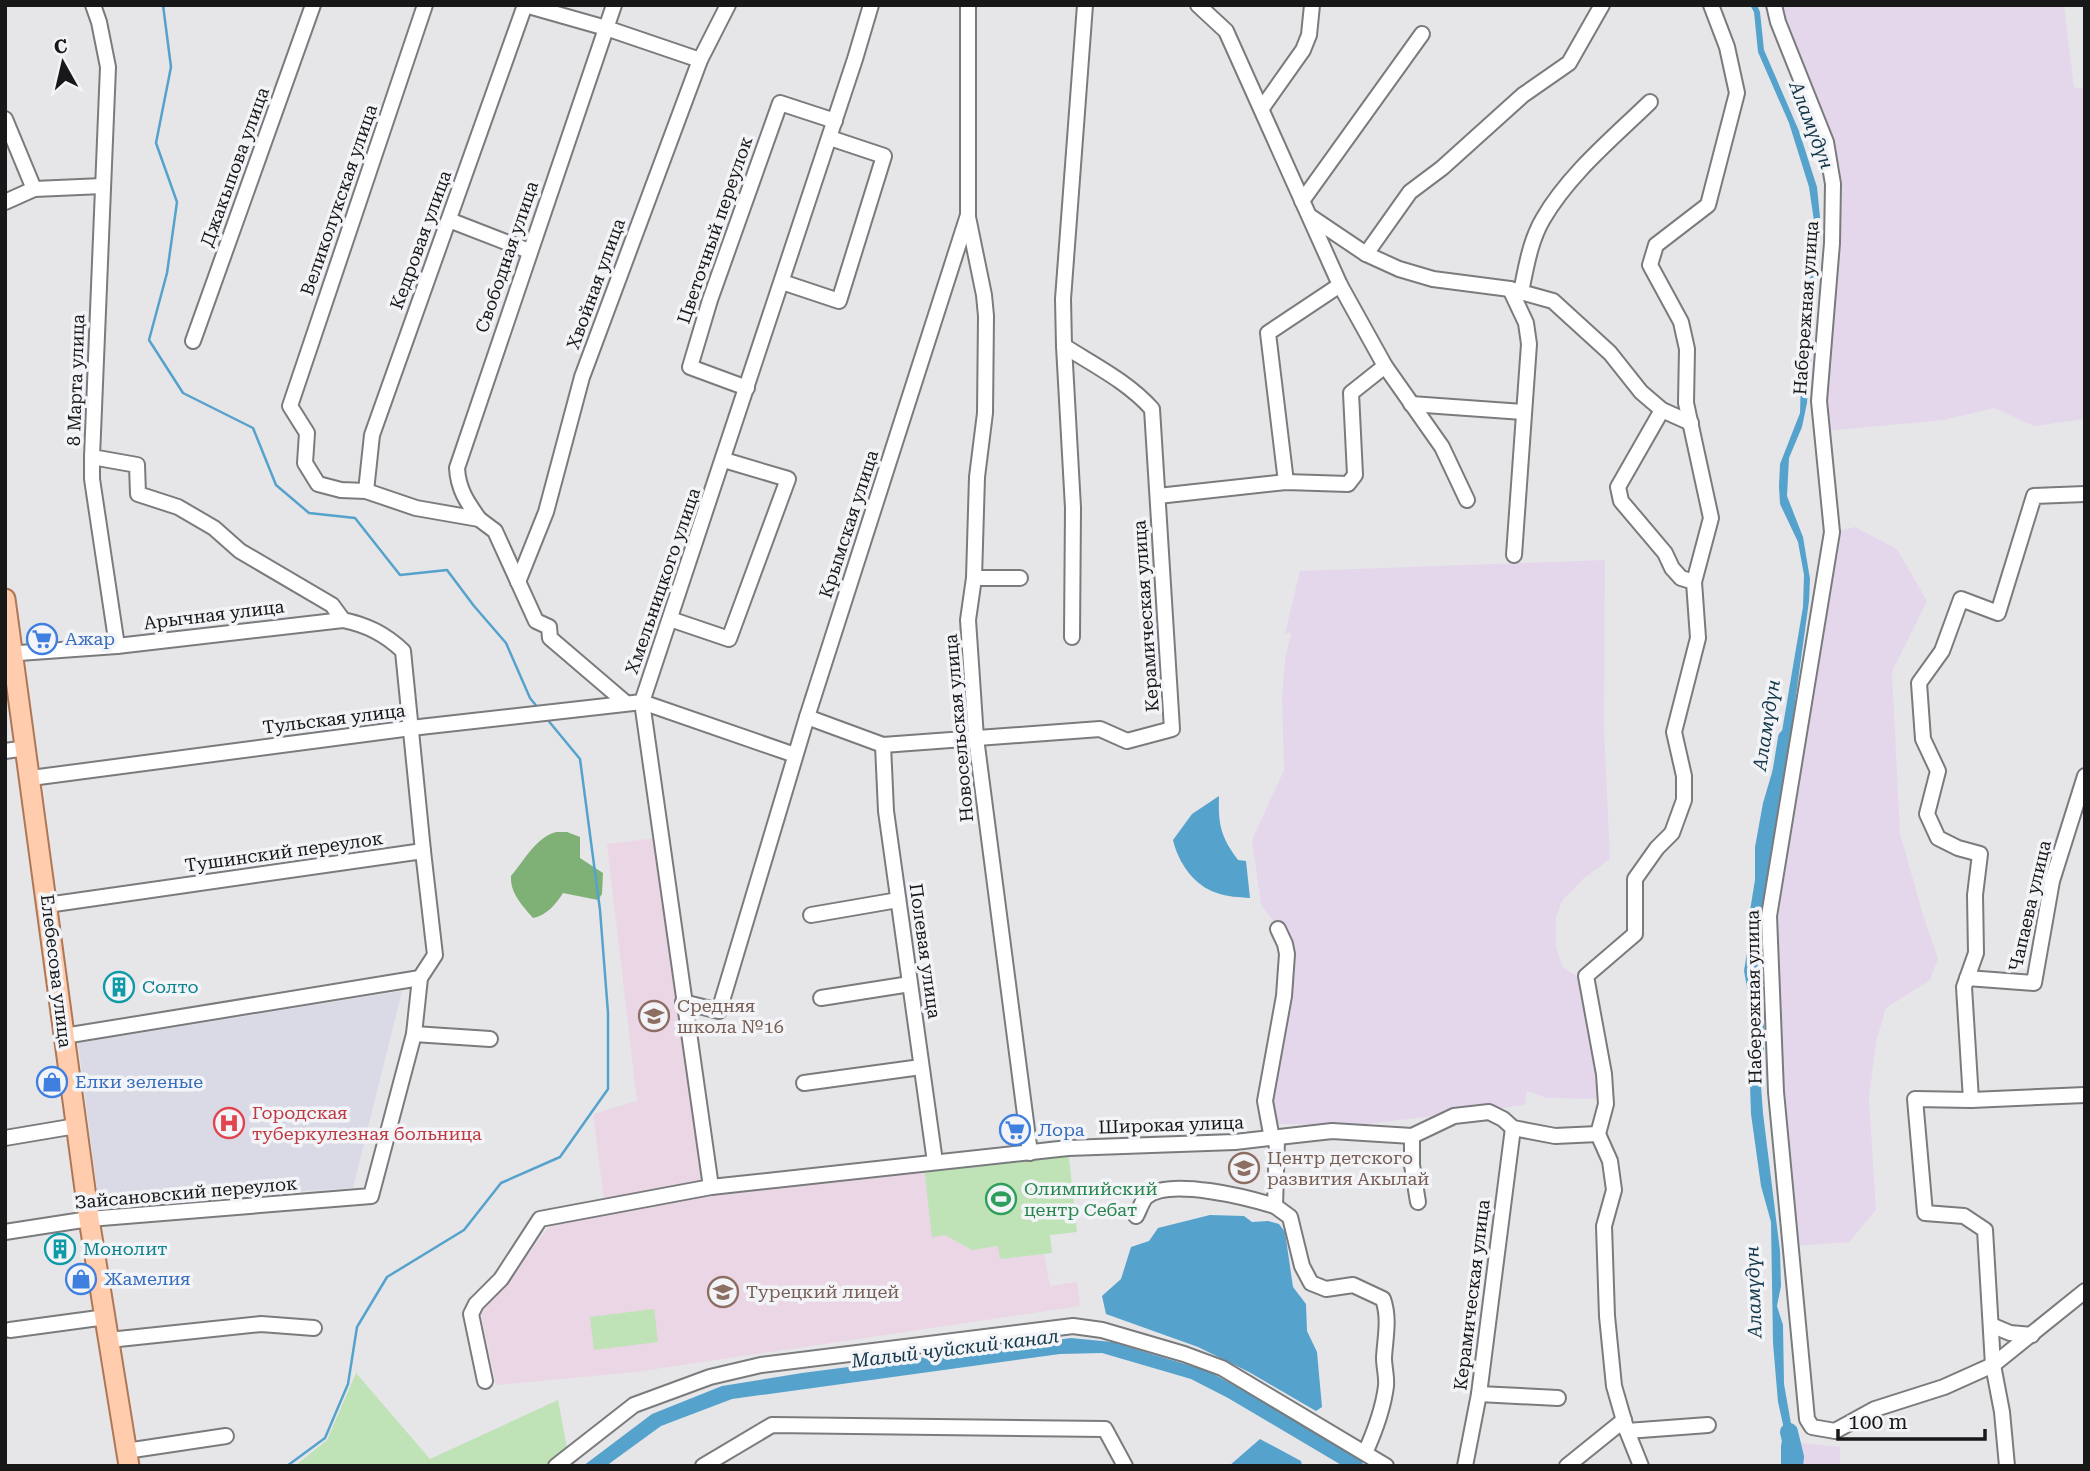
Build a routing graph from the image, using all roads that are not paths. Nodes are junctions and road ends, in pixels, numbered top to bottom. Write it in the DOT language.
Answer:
graph roads {
  1 [pos="93,5"];
  2 [pos="313,5"];
  3 [pos="425,5"];
  4 [pos="525,5"];
  5 [pos="614,5"];
  6 [pos="728,5"];
  7 [pos="871,5"];
  8 [pos="968,5"];
  9 [pos="1085,5"];
  10 [pos="1198,5"];
  11 [pos="1312,5"];
  12 [pos="1602,5"];
  13 [pos="1711,5"];
  14 [pos="1774,5"];
  15 [pos="606,28"];
  16 [pos="1422,34"];
  17 [pos="700,60"];
  18 [pos="1650,102"];
  19 [pos="1262,108"];
  20 [pos="5,119"];
  21 [pos="835,121"];
  22 [pos="830,138"];
  23 [pos="103,186"];
  24 [pos="34,189"];
  25 [pos="1302,201"];
  26 [pos="5,202"];
  27 [pos="968,215"];
  28 [pos="1310,216"];
  29 [pos="449,220"];
  30 [pos="529,251"];
  31 [pos="1366,254"];
  32 [pos="782,282"];
  33 [pos="1340,285"];
  34 [pos="1516,291"];
  35 [pos="193,341"];
  36 [pos="1064,346"];
  37 [pos="1385,366"];
  38 [pos="747,388"];
  39 [pos="1412,404"];
  40 [pos="1662,410"];
  41 [pos="1523,412"];
  42 [pos="1691,423"];
  43 [pos="93,457"];
  44 [pos="724,460"];
  45 [pos="1286,482"];
  46 [pos="366,491"];
  47 [pos="2085,494"];
  48 [pos="1158,496"];
  49 [pos="1467,500"];
  50 [pos="479,519"];
  51 [pos="1514,555"];
  52 [pos="974,578"];
  53 [pos="1020,578"];
  54 [pos="518,582"];
  55 [pos="1694,582"];
  56 [pos="5,599"];
  57 [pos="670,619"];
  58 [pos="343,620"];
  59 [pos="1072,637"];
  60 [pos="117,646"];
  61 [pos="9,654"];
  62 [pos="642,702"];
  63 [pos="626,703"];
  64 [pos="807,717"];
  65 [pos="411,728"];
  66 [pos="976,738"];
  67 [pos="883,745"];
  68 [pos="27,748"];
  69 [pos="5,751"];
  70 [pos="795,755"];
  71 [pos="2085,776"];
  72 [pos="31,778"];
  73 [pos="423,851"];
  74 [pos="898,900"];
  75 [pos="47,905"];
  76 [pos="811,915"];
  77 [pos="1278,929"];
  78 [pos="420,978"];
  79 [pos="1967,978"];
  80 [pos="910,984"];
  81 [pos="821,998"];
  82 [pos="683,1002"];
  83 [pos="414,1034"];
  84 [pos="64,1036"];
  85 [pos="490,1040"];
  86 [pos="921,1067"];
  87 [pos="804,1083"];
  88 [pos="2085,1095"];
  89 [pos="1971,1100"];
  90 [pos="76,1126"];
  91 [pos="1513,1128"];
  92 [pos="1598,1135"];
  93 [pos="1412,1136"];
  94 [pos="5,1138"];
  95 [pos="1274,1139"];
  96 [pos="1030,1153"];
  97 [pos="935,1162"];
  98 [pos="711,1187"];
  99 [pos="1418,1202"];
  100 [pos="1275,1206"];
  101 [pos="1136,1216"];
  102 [pos="89,1219"];
  103 [pos="5,1232"];
  104 [pos="2085,1291"];
  105 [pos="106,1317"];
  106 [pos="1991,1325"];
  107 [pos="314,1328"];
  108 [pos="10,1330"];
  109 [pos="2032,1335"];
  110 [pos="109,1340"];
  111 [pos="1993,1365"];
  112 [pos="485,1381"];
  113 [pos="1479,1394"];
  114 [pos="1558,1398"];
  115 [pos="1625,1425"];
  116 [pos="1709,1425"];
  117 [pos="226,1436"];
  118 [pos="1365,1453"];
  119 [pos="128,1458"];
  120 [pos="556,1466"];
  121 [pos="703,1466"];
  122 [pos="1125,1466"];
  123 [pos="1386,1466"];
  124 [pos="1465,1466"];
  125 [pos="1567,1466"];
  126 [pos="1641,1466"];
  127 [pos="2007,1466"];
  1 -- 23 [label="street, 8 Марта улица"];
  2 -- 35 [label="street, Джакыпова улица"];
  3 -- 46 [label="street, Великолукская улица"];
  4 -- 15 [label="street, Кедровая улица"];
  4 -- 29 [label="street, Кедровая улица"];
  5 -- 15 [label="street, Свободная улица"];
  6 -- 17 [label="street, Хвойная улица"];
  7 -- 21 [label="street, Хмельницкого улица"];
  8 -- 27 [label="street, Крымская улица"];
  9 -- 36 [label="street"];
  10 -- 19 [label="street"];
  11 -- 19 [label="street"];
  12 -- 31 [label="street"];
  13 -- 42 [label="street"];
  14 -- 111 [label="street, Набережная улица"];
  15 -- 17 [label="street, Кедровая улица"];
  15 -- 30 [label="street, Свободная улица"];
  16 -- 25 [label="street"];
  17 -- 54 [label="street, Хвойная улица"];
  18 -- 34 [label="street"];
  19 -- 25 [label="street"];
  20 -- 24 [label="street"];
  21 -- 22 [label="street, Хмельницкого улица"];
  21 -- 38 [label="street, Цветочный переулок"];
  22 -- 32 [label="street, Хмельницкого улица"];
  22 -- 32 [label="street"];
  23 -- 24 [label="street"];
  23 -- 43 [label="street, 8 Марта улица"];
  24 -- 26 [label="street"];
  25 -- 28 [label="street"];
  27 -- 52 [label="street, Новосельская улица"];
  27 -- 64 [label="street, Крымская улица"];
  28 -- 31 [label="street"];
  28 -- 33 [label="street"];
  29 -- 30 [label="street"];
  29 -- 46 [label="street, Кедровая улица"];
  30 -- 50 [label="street, Свободная улица"];
  31 -- 34 [label="street"];
  32 -- 38 [label="street, Хмельницкого улица"];
  33 -- 37 [label="street"];
  33 -- 45 [label="street"];
  34 -- 40 [label="street"];
  34 -- 41 [label="street"];
  36 -- 48 [label="street, Керамическая улица"];
  36 -- 59 [label="street"];
  37 -- 39 [label="street"];
  37 -- 45 [label="street"];
  38 -- 44 [label="street, Хмельницкого улица"];
  39 -- 41 [label="street"];
  39 -- 49 [label="street"];
  40 -- 42 [label="street"];
  40 -- 55 [label="street"];
  41 -- 51 [label="street"];
  42 -- 55 [label="street"];
  43 -- 58 [label="street, 8 Марта улица"];
  43 -- 60 [label="street"];
  44 -- 57 [label="street, Хмельницкого улица"];
  44 -- 57 [label="street"];
  45 -- 48 [label="street"];
  46 -- 50 [label="street"];
  47 -- 79 [label="street"];
  48 -- 66 [label="street, Керамическая улица"];
  50 -- 54 [label="street"];
  52 -- 53 [label="street"];
  52 -- 66 [label="street, Новосельская улица"];
  54 -- 63 [label="street"];
  55 -- 92 [label="street"];
  56 -- 61 [label="main road, Елебесова улица"];
  57 -- 62 [label="street, Хмельницкого улица"];
  58 -- 60 [label="street, Арычная улица"];
  58 -- 65 [label="street, 8 Марта улица"];
  60 -- 61 [label="street, Арычная улица"];
  61 -- 68 [label="main road, Елебесова улица"];
  62 -- 63 [label="street, Тульская улица"];
  62 -- 70 [label="street"];
  62 -- 82 [label="street, Хмельницкого улица"];
  63 -- 65 [label="street, Тульская улица"];
  64 -- 67 [label="street"];
  64 -- 70 [label="street, Крымская улица"];
  65 -- 72 [label="street, Тульская улица"];
  65 -- 73 [label="street"];
  66 -- 67 [label="street"];
  66 -- 96 [label="street, Новосельская улица"];
  67 -- 74 [label="street, Полевая улица"];
  68 -- 69 [label="street"];
  68 -- 72 [label="main road, Елебесова улица"];
  70 -- 82 [label="street, Крымская улица"];
  71 -- 79 [label="street, Чапаева улица"];
  72 -- 75 [label="main road, Елебесова улица"];
  73 -- 75 [label="street, Тушинский переулок"];
  73 -- 78 [label="street"];
  74 -- 76 [label="street"];
  74 -- 80 [label="street, Полевая улица"];
  75 -- 84 [label="main road, Елебесова улица"];
  77 -- 95 [label="street"];
  78 -- 83 [label="street"];
  78 -- 84 [label="street"];
  79 -- 89 [label="street"];
  80 -- 81 [label="street"];
  80 -- 86 [label="street, Полевая улица"];
  82 -- 98 [label="street, Хмельницкого улица"];
  83 -- 85 [label="street"];
  83 -- 102 [label="street, Зайсановский переулок"];
  84 -- 90 [label="main road, Елебесова улица"];
  86 -- 87 [label="street"];
  86 -- 97 [label="street, Полевая улица"];
  88 -- 89 [label="street"];
  89 -- 106 [label="street"];
  90 -- 94 [label="street"];
  90 -- 102 [label="main road, Елебесова улица"];
  91 -- 92 [label="street, Широкая улица"];
  91 -- 93 [label="street, Широкая улица"];
  91 -- 113 [label="street, Керамическая улица"];
  92 -- 115 [label="street"];
  93 -- 95 [label="street, Широкая улица"];
  93 -- 99 [label="street"];
  95 -- 96 [label="street, Широкая улица"];
  95 -- 100 [label="street"];
  96 -- 97 [label="street, Широкая улица"];
  97 -- 98 [label="street, Широкая улица"];
  98 -- 112 [label="street, Широкая улица"];
  100 -- 101 [label="street"];
  100 -- 118 [label="street"];
  102 -- 103 [label="street, Зайсановский переулок"];
  102 -- 105 [label="main road, Елебесова улица"];
  104 -- 109 [label="street, Набережная улица"];
  105 -- 108 [label="street"];
  105 -- 110 [label="main road, Елебесова улица"];
  106 -- 109 [label="street"];
  106 -- 111 [label="street"];
  107 -- 110 [label="street"];
  109 -- 111 [label="street, Набережная улица"];
  110 -- 119 [label="main road, Елебесова улица"];
  111 -- 127 [label="street"];
  113 -- 114 [label="street"];
  113 -- 124 [label="street, Керамическая улица"];
  115 -- 116 [label="street"];
  115 -- 125 [label="street"];
  115 -- 126 [label="street"];
  117 -- 119 [label="street"];
  118 -- 120 [label="street"];
  118 -- 123 [label="street"];
  121 -- 122 [label="street"];
}
